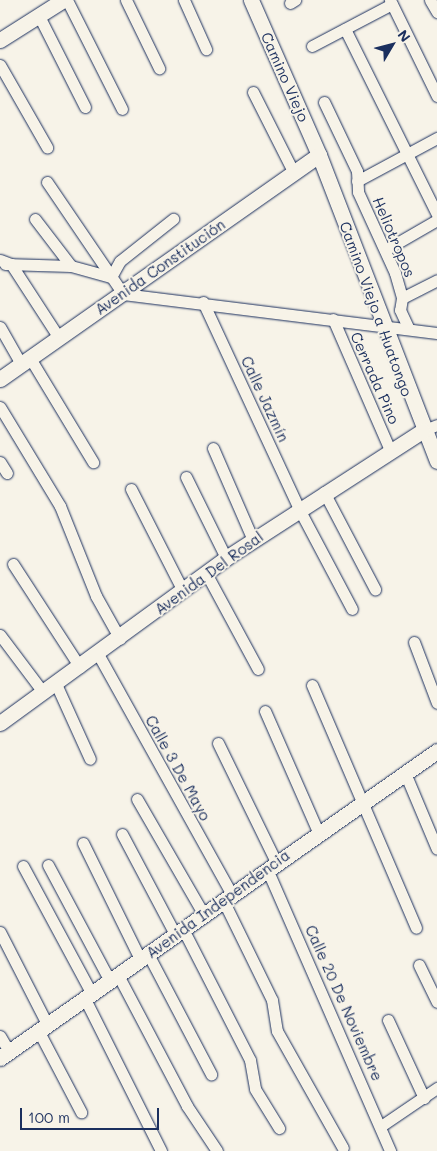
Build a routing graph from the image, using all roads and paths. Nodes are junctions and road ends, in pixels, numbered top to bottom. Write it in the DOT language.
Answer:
graph roads {
  1 [pos="65,0"];
  2 [pos="126,0"];
  3 [pos="184,0"];
  4 [pos="251,0"];
  5 [pos="430,0"];
  6 [pos="391,2"];
  7 [pos="437,12"];
  8 [pos="39,16"];
  9 [pos="345,29"];
  10 [pos="0,40"];
  11 [pos="312,46"];
  12 [pos="206,49"];
  13 [pos="0,65"];
  14 [pos="159,68"];
  15 [pos="252,92"];
  16 [pos="437,96"];
  17 [pos="324,102"];
  18 [pos="85,107"];
  19 [pos="122,109"];
  20 [pos="437,138"];
  21 [pos="47,147"];
  22 [pos="405,154"];
  23 [pos="320,155"];
  24 [pos="294,173"];
  25 [pos="357,181"];
  26 [pos="47,182"];
  27 [pos="437,214"];
  28 [pos="35,219"];
  29 [pos="173,219"];
  30 [pos="437,220"];
  31 [pos="384,250"];
  32 [pos="4,263"];
  33 [pos="71,266"];
  34 [pos="111,277"];
  35 [pos="437,280"];
  36 [pos="123,294"];
  37 [pos="402,298"];
  38 [pos="203,302"];
  39 [pos="333,319"];
  40 [pos="381,326"];
  41 [pos="0,327"];
  42 [pos="409,329"];
  43 [pos="437,333"];
  44 [pos="59,338"];
  45 [pos="26,361"];
  46 [pos="0,378"];
  47 [pos="0,408"];
  48 [pos="437,425"];
  49 [pos="422,431"];
  50 [pos="212,448"];
  51 [pos="390,450"];
  52 [pos="437,461"];
  53 [pos="0,462"];
  54 [pos="93,462"];
  55 [pos="7,473"];
  56 [pos="186,477"];
  57 [pos="131,489"];
  58 [pos="324,492"];
  59 [pos="299,509"];
  60 [pos="253,540"];
  61 [pos="226,558"];
  62 [pos="13,564"];
  63 [pos="206,573"];
  64 [pos="375,589"];
  65 [pos="183,591"];
  66 [pos="352,609"];
  67 [pos="0,635"];
  68 [pos="120,639"];
  69 [pos="414,642"];
  70 [pos="98,654"];
  71 [pos="80,667"];
  72 [pos="258,669"];
  73 [pos="56,684"];
  74 [pos="312,685"];
  75 [pos="43,692"];
  76 [pos="437,703"];
  77 [pos="265,711"];
  78 [pos="0,723"];
  79 [pos="218,743"];
  80 [pos="437,751"];
  81 [pos="90,758"];
  82 [pos="405,773"];
  83 [pos="137,799"];
  84 [pos="360,804"];
  85 [pos="318,832"];
  86 [pos="122,834"];
  87 [pos="83,843"];
  88 [pos="437,849"];
  89 [pos="272,865"];
  90 [pos="23,866"];
  91 [pos="48,866"];
  92 [pos="228,898"];
  93 [pos="204,915"];
  94 [pos="416,928"];
  95 [pos="0,932"];
  96 [pos="180,933"];
  97 [pos="144,957"];
  98 [pos="419,965"];
  99 [pos="114,978"];
  100 [pos="88,997"];
  101 [pos="437,1002"];
  102 [pos="388,1020"];
  103 [pos="42,1027"];
  104 [pos="0,1036"];
  105 [pos="4,1054"];
  106 [pos="211,1074"];
  107 [pos="437,1088"];
  108 [pos="424,1098"];
  109 [pos="81,1112"];
  110 [pos="381,1126"];
  111 [pos="279,1128"];
  112 [pos="343,1148"];
  113 [pos="161,1151"];
  114 [pos="217,1151"];
  115 [pos="390,1151"];
  1 -- 8 [label="main road"];
  1 -- 19 [label="street"];
  2 -- 14 [label="street"];
  3 -- 12 [label="street"];
  4 -- 23 [label="main road, Camino Viejo"];
  5 -- 7 [label="street"];
  6 -- 9 [label="street"];
  6 -- 16 [label="street"];
  8 -- 10 [label="main road"];
  8 -- 18 [label="street"];
  9 -- 11 [label="street"];
  9 -- 22 [label="street"];
  13 -- 21 [label="street"];
  15 -- 24 [label="street"];
  17 -- 25 [label="street, Heliotropos"];
  20 -- 22 [label="street"];
  22 -- 25 [label="street"];
  22 -- 27 [label="street"];
  23 -- 24 [label="main road, Avenida Constitución"];
  23 -- 40 [label="main road, Camino Viejo a Huatongo"];
  24 -- 36 [label="main road, Avenida Constitución"];
  25 -- 31 [label="street, Heliotropos"];
  26 -- 34 [label="street"];
  28 -- 33 [label="street"];
  29 -- 34 [label="street"];
  30 -- 31 [label="street"];
  31 -- 37 [label="street, Heliotropos"];
  32 -- 33 [label="street"];
  32 -- 44 [label="street"];
  33 -- 34 [label="street"];
  34 -- 36 [label="street"];
  35 -- 37 [label="street"];
  36 -- 38 [label="street"];
  36 -- 44 [label="main road, Avenida Constitución"];
  37 -- 42 [label="street, Heliotropos"];
  38 -- 39 [label="street"];
  38 -- 59 [label="street, Calle Jazmín"];
  39 -- 40 [label="street"];
  39 -- 51 [label="street, Cerrada Pino"];
  40 -- 42 [label="street"];
  40 -- 49 [label="main road, Camino Viejo a Huatongo"];
  41 -- 45 [label="street"];
  42 -- 43 [label="street"];
  44 -- 45 [label="main road, Avenida Constitución"];
  45 -- 46 [label="main road, Avenida Constitución"];
  45 -- 54 [label="street"];
  47 -- 68 [label="street"];
  48 -- 49 [label="street"];
  49 -- 51 [label="main road, Avenida Del Rosal"];
  49 -- 52 [label="main road, Camino Viejo a Huatongo"];
  50 -- 60 [label="street"];
  51 -- 58 [label="main road, Avenida Del Rosal"];
  53 -- 55 [label="street"];
  56 -- 61 [label="street"];
  57 -- 65 [label="street"];
  58 -- 59 [label="main road, Avenida Del Rosal"];
  58 -- 64 [label="street"];
  59 -- 60 [label="main road, Avenida Del Rosal"];
  59 -- 66 [label="street, Calle Jazmín"];
  60 -- 61 [label="main road, Avenida Del Rosal"];
  61 -- 63 [label="main road, Avenida Del Rosal"];
  62 -- 71 [label="street"];
  63 -- 65 [label="main road, Avenida Del Rosal"];
  63 -- 72 [label="street"];
  65 -- 68 [label="main road, Avenida Del Rosal"];
  67 -- 75 [label="street"];
  68 -- 70 [label="main road, Avenida Del Rosal"];
  69 -- 76 [label="street"];
  70 -- 71 [label="main road, Avenida Del Rosal"];
  70 -- 92 [label="street, Calle 3 De Mayo"];
  71 -- 73 [label="main road, Avenida Del Rosal"];
  73 -- 75 [label="main road, Avenida Del Rosal"];
  73 -- 81 [label="street"];
  74 -- 84 [label="street"];
  75 -- 78 [label="main road, Avenida Del Rosal"];
  77 -- 85 [label="street"];
  79 -- 89 [label="street, Calle 20 De Noviembre"];
  80 -- 82 [label="main road, Avenida Independencia"];
  82 -- 84 [label="main road, Avenida Independencia"];
  82 -- 88 [label="street"];
  83 -- 93 [label="street"];
  84 -- 85 [label="main road, Avenida Independencia"];
  84 -- 94 [label="street"];
  85 -- 89 [label="main road, Avenida Independencia"];
  86 -- 96 [label="street"];
  87 -- 97 [label="street"];
  89 -- 92 [label="main road, Avenida Independencia"];
  89 -- 110 [label="street, Calle 20 De Noviembre"];
  90 -- 100 [label="street"];
  91 -- 99 [label="street"];
  92 -- 93 [label="main road, Avenida Independencia"];
  92 -- 112 [label="street, Calle 3 De Mayo"];
  93 -- 96 [label="main road, Avenida Independencia"];
  95 -- 103 [label="street"];
  96 -- 97 [label="main road, Avenida Independencia"];
  96 -- 111 [label="street"];
  97 -- 99 [label="main road, Avenida Independencia"];
  97 -- 106 [label="street"];
  98 -- 101 [label="street"];
  99 -- 100 [label="main road, Avenida Independencia"];
  99 -- 114 [label="street"];
  100 -- 103 [label="main road, Avenida Independencia"];
  100 -- 113 [label="street"];
  102 -- 108 [label="street"];
  103 -- 105 [label="main road, Avenida Independencia"];
  103 -- 109 [label="street"];
  104 -- 105 [label="street"];
  107 -- 108 [label="street"];
  108 -- 110 [label="street"];
  110 -- 115 [label="street, Calle 20 De Noviembre"];
}
